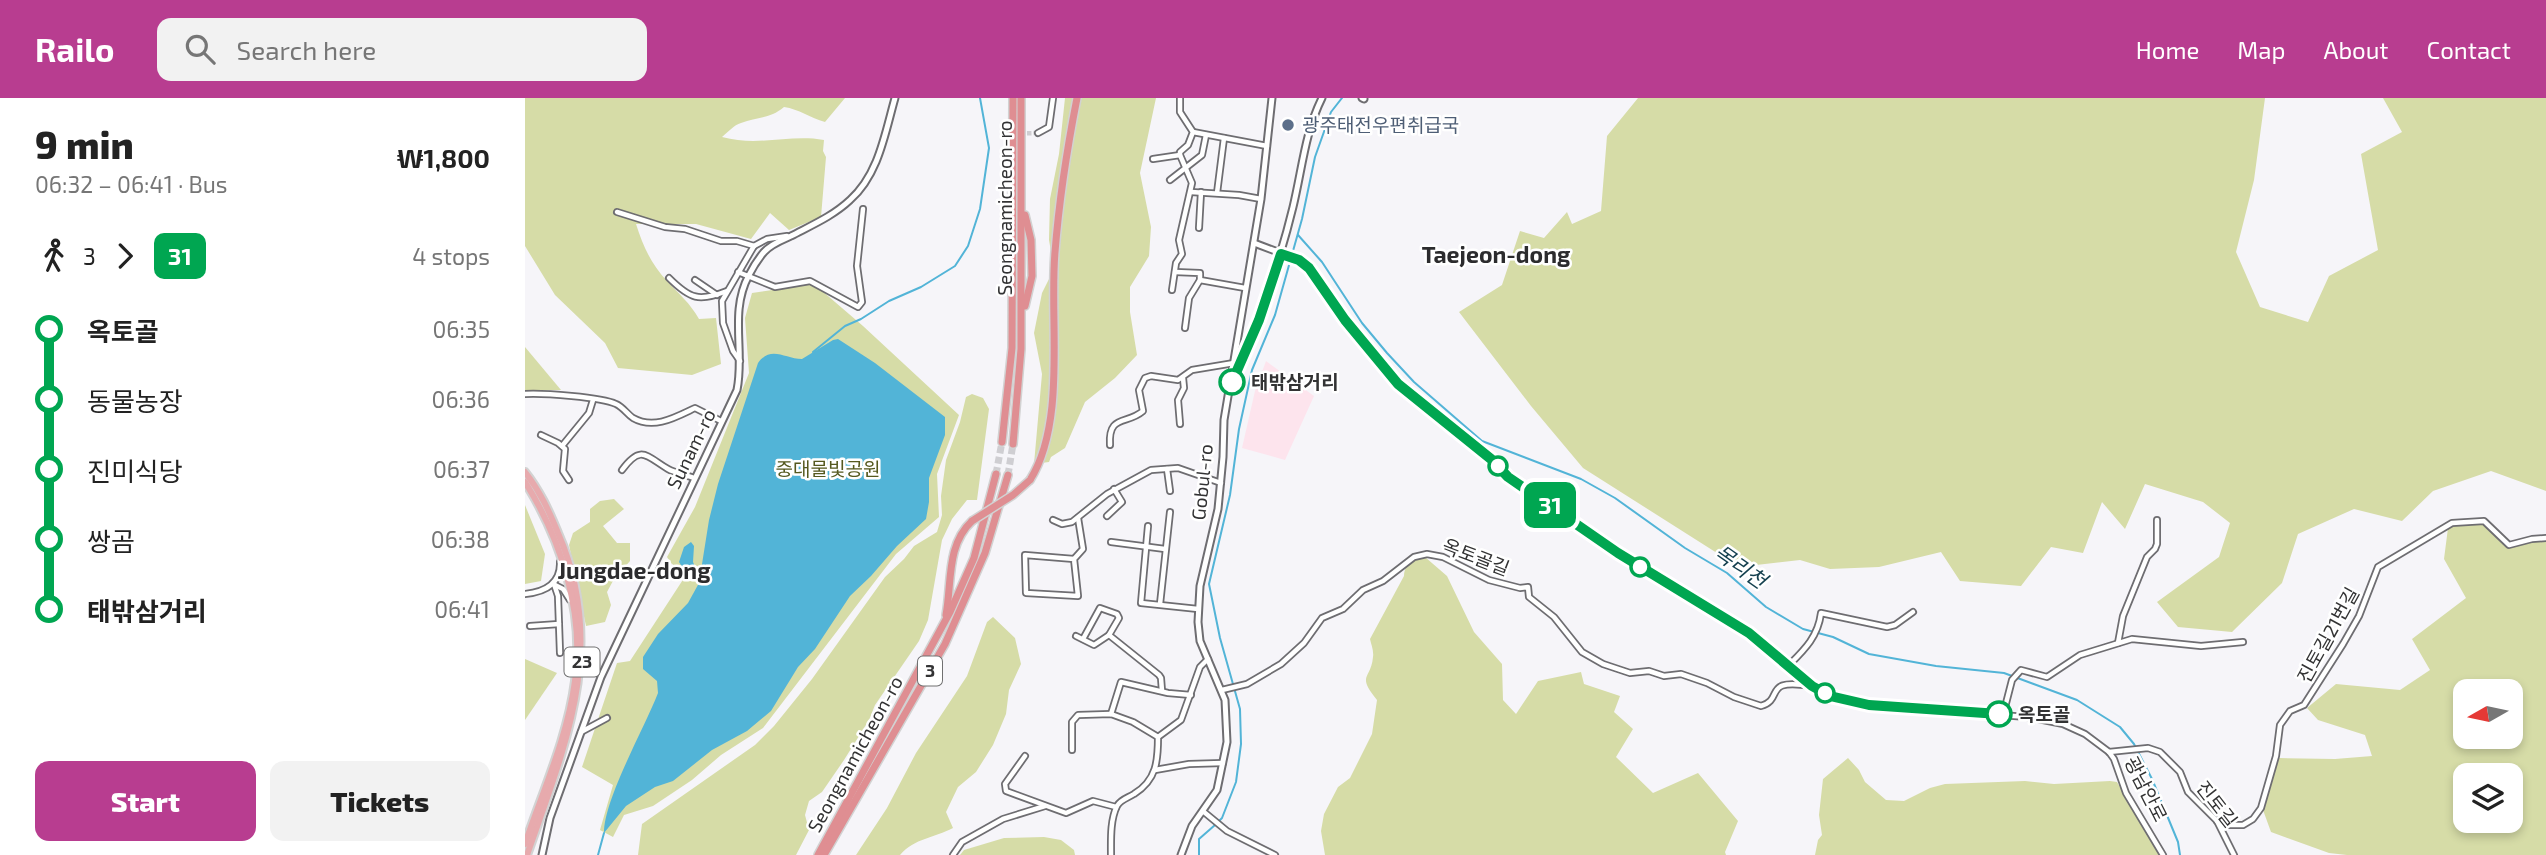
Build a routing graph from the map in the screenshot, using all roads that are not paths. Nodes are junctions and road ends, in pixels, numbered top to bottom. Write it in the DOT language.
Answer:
graph roads {
  1 [pos="895,98"];
  2 [pos="1013,98"];
  3 [pos="1021,98"];
  4 [pos="1053,98"];
  5 [pos="1077,98"];
  6 [pos="1180,98"];
  7 [pos="1272,98"];
  8 [pos="1322,98"];
  9 [pos="1193,132"];
  10 [pos="1038,133"];
  11 [pos="1206,135"];
  12 [pos="1224,138"];
  13 [pos="1269,146"];
  14 [pos="1181,155"];
  15 [pos="1153,159"];
  16 [pos="1187,169"];
  17 [pos="1170,180"];
  18 [pos="1191,192"];
  19 [pos="1201,192"];
  20 [pos="1217,193"];
  21 [pos="1261,199"];
  22 [pos="863,209"];
  23 [pos="617,212"];
  24 [pos="1199,228"];
  25 [pos="791,235"];
  26 [pos="1254,243"];
  27 [pos="754,246"];
  28 [pos="1283,255"];
  29 [pos="1299,260"];
  30 [pos="738,272"];
  31 [pos="1175,272"];
  32 [pos="749,276"];
  33 [pos="669,278"];
  34 [pos="1200,279"];
  35 [pos="695,280"];
  36 [pos="1245,288"];
  37 [pos="728,290"];
  38 [pos="1172,290"];
  39 [pos="717,295"];
  40 [pos="723,300"];
  41 [pos="1185,328"];
  42 [pos="741,363"];
  43 [pos="1234,363"];
  44 [pos="1183,377"];
  45 [pos="1232,382"];
  46 [pos="525,394"];
  47 [pos="593,400"];
  48 [pos="721,421"];
  49 [pos="1180,424"];
  50 [pos="541,435"];
  51 [pos="1002,442"];
  52 [pos="1013,444"];
  53 [pos="1110,445"];
  54 [pos="562,446"];
  55 [pos="1167,468"];
  56 [pos="622,470"];
  57 [pos="525,472"];
  58 [pos="996,474"];
  59 [pos="1008,475"];
  60 [pos="694,478"];
  61 [pos="569,480"];
  62 [pos="525,482"];
  63 [pos="1221,483"];
  64 [pos="1114,489"];
  65 [pos="1170,491"];
  66 [pos="1170,512"];
  67 [pos="1107,516"];
  68 [pos="1078,518"];
  69 [pos="1053,520"];
  70 [pos="2157,520"];
  71 [pos="1148,526"];
  72 [pos="2546,538"];
  73 [pos="1111,542"];
  74 [pos="1146,547"];
  75 [pos="1165,549"];
  76 [pos="560,554"];
  77 [pos="1074,559"];
  78 [pos="554,584"];
  79 [pos="525,594"];
  80 [pos="1160,604"];
  81 [pos="1198,609"];
  82 [pos="574,611"];
  83 [pos="1913,612"];
  84 [pos="944,623"];
  85 [pos="559,624"];
  86 [pos="530,626"];
  87 [pos="1109,635"];
  88 [pos="1076,636"];
  89 [pos="1083,639"];
  90 [pos="2242,642"];
  91 [pos="2118,644"];
  92 [pos="560,653"];
  93 [pos="1208,659"];
  94 [pos="1788,666"];
  95 [pos="1812,686"];
  96 [pos="1226,689"];
  97 [pos="1162,691"];
  98 [pos="1191,695"];
  99 [pos="1111,714"];
  100 [pos="2003,715"];
  101 [pos="607,718"];
  102 [pos="581,732"];
  103 [pos="1157,737"];
  104 [pos="1072,750"];
  105 [pos="2109,752"];
  106 [pos="1025,756"];
  107 [pos="1224,763"];
  108 [pos="1155,770"];
  109 [pos="1045,806"];
  110 [pos="1116,807"];
  111 [pos="1203,812"];
  112 [pos="2217,821"];
  113 [pos="525,844"];
  114 [pos="527,855"];
  115 [pos="542,855"];
  116 [pos="818,855"];
  117 [pos="824,855"];
  118 [pos="953,855"];
  119 [pos="1111,855"];
  120 [pos="1181,855"];
  121 [pos="1276,855"];
  122 [pos="2162,855"];
  123 [pos="2234,855"];
  1 -- 25 [label="street, Sunam-ro"];
  2 -- 51 [label="highway, Seongnamicheon-ro"];
  3 -- 52 [label="highway, Seongnamicheon-ro"];
  4 -- 10 [label="street"];
  5 -- 84 [label="highway, bridge"];
  6 -- 9 [label="street"];
  7 -- 13 [label="street, Gobul-ro"];
  8 -- 28 [label="street"];
  9 -- 11 [label="street"];
  9 -- 14 [label="street"];
  11 -- 12 [label="street"];
  11 -- 16 [label="street"];
  12 -- 13 [label="street"];
  12 -- 20 [label="street"];
  13 -- 21 [label="street, Gobul-ro"];
  14 -- 15 [label="street"];
  14 -- 16 [label="street"];
  16 -- 17 [label="street"];
  16 -- 18 [label="street"];
  18 -- 19 [label="street"];
  18 -- 31 [label="street"];
  19 -- 20 [label="street"];
  19 -- 24 [label="street"];
  20 -- 21 [label="street"];
  21 -- 26 [label="street, Gobul-ro"];
  22 -- 32 [label="street"];
  23 -- 27 [label="street"];
  25 -- 27 [label="street"];
  25 -- 32 [label="street, Sunam-ro"];
  26 -- 28 [label="street"];
  26 -- 36 [label="street, Gobul-ro"];
  27 -- 30 [label="street"];
  28 -- 29 [label="street"];
  28 -- 45 [label="street"];
  29 -- 94 [label="street, 광남안로"];
  30 -- 32 [label="street"];
  30 -- 37 [label="street"];
  31 -- 34 [label="street"];
  31 -- 38 [label="street"];
  32 -- 42 [label="street, Sunam-ro"];
  33 -- 39 [label="street"];
  34 -- 36 [label="street"];
  34 -- 41 [label="street"];
  35 -- 39 [label="street"];
  36 -- 43 [label="street, Gobul-ro"];
  37 -- 39 [label="street"];
  37 -- 40 [label="street"];
  39 -- 40 [label="street"];
  40 -- 42 [label="street"];
  42 -- 48 [label="street, Sunam-ro"];
  43 -- 44 [label="street"];
  43 -- 45 [label="street, Gobul-ro"];
  44 -- 49 [label="street"];
  44 -- 53 [label="street"];
  45 -- 63 [label="street, Gobul-ro"];
  46 -- 47 [label="street"];
  47 -- 48 [label="street"];
  47 -- 54 [label="street"];
  48 -- 60 [label="street, Sunam-ro"];
  50 -- 54 [label="street"];
  54 -- 61 [label="street"];
  55 -- 63 [label="street"];
  55 -- 64 [label="street"];
  55 -- 65 [label="street"];
  56 -- 60 [label="street"];
  57 -- 114 [label="main road, 23"];
  58 -- 84 [label="highway, Seongnamicheon-ro / 3"];
  59 -- 117 [label="highway, Seongnamicheon-ro / 3"];
  60 -- 102 [label="street, Sunam-ro"];
  62 -- 76 [label="main road, 23"];
  63 -- 81 [label="street, Gobul-ro"];
  64 -- 67 [label="street"];
  64 -- 68 [label="street"];
  66 -- 75 [label="street"];
  68 -- 69 [label="street"];
  68 -- 77 [label="street"];
  70 -- 91 [label="street"];
  71 -- 74 [label="street"];
  72 -- 112 [label="street, 진토길21번길"];
  73 -- 74 [label="street"];
  74 -- 75 [label="street"];
  74 -- 80 [label="street"];
  75 -- 80 [label="street"];
  76 -- 78 [label="street"];
  76 -- 82 [label="main road, 23"];
  77 -- 77 [label="street"];
  78 -- 79 [label="street"];
  78 -- 82 [label="street"];
  78 -- 85 [label="street"];
  80 -- 81 [label="street"];
  81 -- 93 [label="street, Gobul-ro"];
  82 -- 113 [label="main road, 23"];
  83 -- 94 [label="street"];
  84 -- 116 [label="highway, Seongnamicheon-ro / 3"];
  85 -- 86 [label="street"];
  85 -- 92 [label="street"];
  87 -- 89 [label="street"];
  87 -- 89 [label="street"];
  87 -- 97 [label="street"];
  88 -- 89 [label="street"];
  90 -- 91 [label="street"];
  91 -- 100 [label="street"];
  93 -- 96 [label="street, Gobul-ro"];
  93 -- 98 [label="street"];
  94 -- 95 [label="street, 광남안로"];
  95 -- 96 [label="street, 옥토골길"];
  95 -- 100 [label="street, 광남안로"];
  96 -- 107 [label="street, Gobul-ro"];
  97 -- 98 [label="street"];
  97 -- 99 [label="street"];
  98 -- 103 [label="street"];
  99 -- 103 [label="street"];
  99 -- 104 [label="street"];
  100 -- 105 [label="street, 광남안로"];
  101 -- 102 [label="street"];
  102 -- 115 [label="street, Sunam-ro"];
  103 -- 108 [label="street"];
  105 -- 112 [label="street, 진토길"];
  105 -- 122 [label="street, 광남안로"];
  106 -- 109 [label="street"];
  107 -- 108 [label="street"];
  107 -- 111 [label="street, Gobul-ro"];
  108 -- 110 [label="street"];
  109 -- 110 [label="street"];
  109 -- 118 [label="street"];
  110 -- 119 [label="street"];
  111 -- 120 [label="street, Gobul-ro"];
  111 -- 121 [label="street"];
  112 -- 123 [label="street, 진토길"];
}
